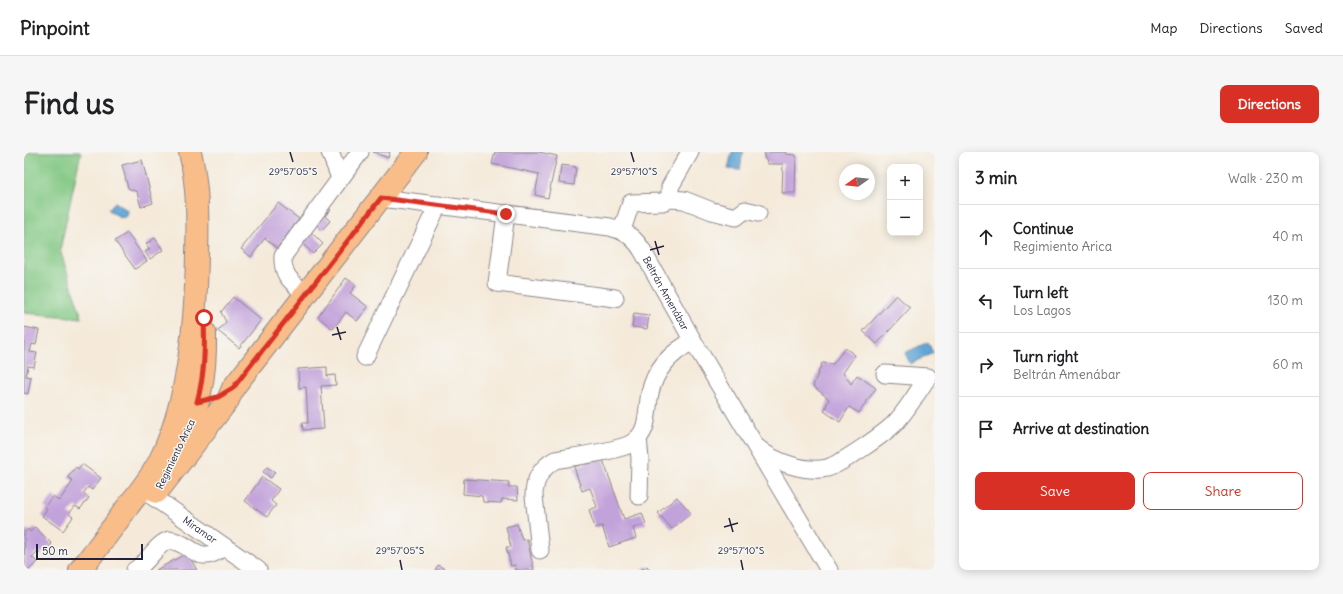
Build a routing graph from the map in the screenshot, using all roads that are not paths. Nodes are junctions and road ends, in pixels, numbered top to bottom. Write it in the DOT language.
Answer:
graph roads {
  1 [pos="190,152"];
  2 [pos="330,152"];
  3 [pos="360,152"];
  4 [pos="416,152"];
  5 [pos="690,152"];
  6 [pos="340,178"];
  7 [pos="381,198"];
  8 [pos="670,199"];
  9 [pos="438,205"];
  10 [pos="758,213"];
  11 [pos="506,214"];
  12 [pos="622,230"];
  13 [pos="306,295"];
  14 [pos="615,298"];
  15 [pos="693,341"];
  16 [pos="365,357"];
  17 [pos="931,372"];
  18 [pos="885,374"];
  19 [pos="233,388"];
  20 [pos="188,405"];
  21 [pos="638,438"];
  22 [pos="752,443"];
  23 [pos="151,493"];
  24 [pos="639,496"];
  25 [pos="223,547"];
  26 [pos="540,550"];
  27 [pos="80,570"];
  28 [pos="93,570"];
  29 [pos="135,570"];
  30 [pos="258,570"];
  31 [pos="829,570"];
  1 -- 20 [label="main road, Regimiento Arica"];
  2 -- 6 [label="street"];
  3 -- 6 [label="street"];
  4 -- 7 [label="main road"];
  5 -- 8 [label="street"];
  6 -- 13 [label="street"];
  7 -- 9 [label="street, Beltrán Amenábar"];
  7 -- 13 [label="main road"];
  8 -- 10 [label="street"];
  8 -- 12 [label="street"];
  9 -- 11 [label="street, Beltrán Amenábar"];
  9 -- 16 [label="street"];
  11 -- 12 [label="street, Beltrán Amenábar"];
  11 -- 14 [label="street"];
  12 -- 15 [label="street, Beltrán Amenábar"];
  13 -- 19 [label="main road"];
  15 -- 21 [label="street"];
  15 -- 22 [label="street, Beltrán Amenábar"];
  17 -- 18 [label="street"];
  17 -- 22 [label="street"];
  19 -- 20 [label="main road"];
  19 -- 23 [label="main road"];
  20 -- 23 [label="main road, Regimiento Arica"];
  21 -- 24 [label="street"];
  21 -- 26 [label="street"];
  22 -- 31 [label="street, Beltrán Amenábar"];
  23 -- 25 [label="street, Miramar"];
  23 -- 27 [label="main road, Regimiento Arica"];
  23 -- 28 [label="main road, Regimiento Arica"];
  25 -- 29 [label="street"];
  25 -- 30 [label="street, Miramar"];
}
